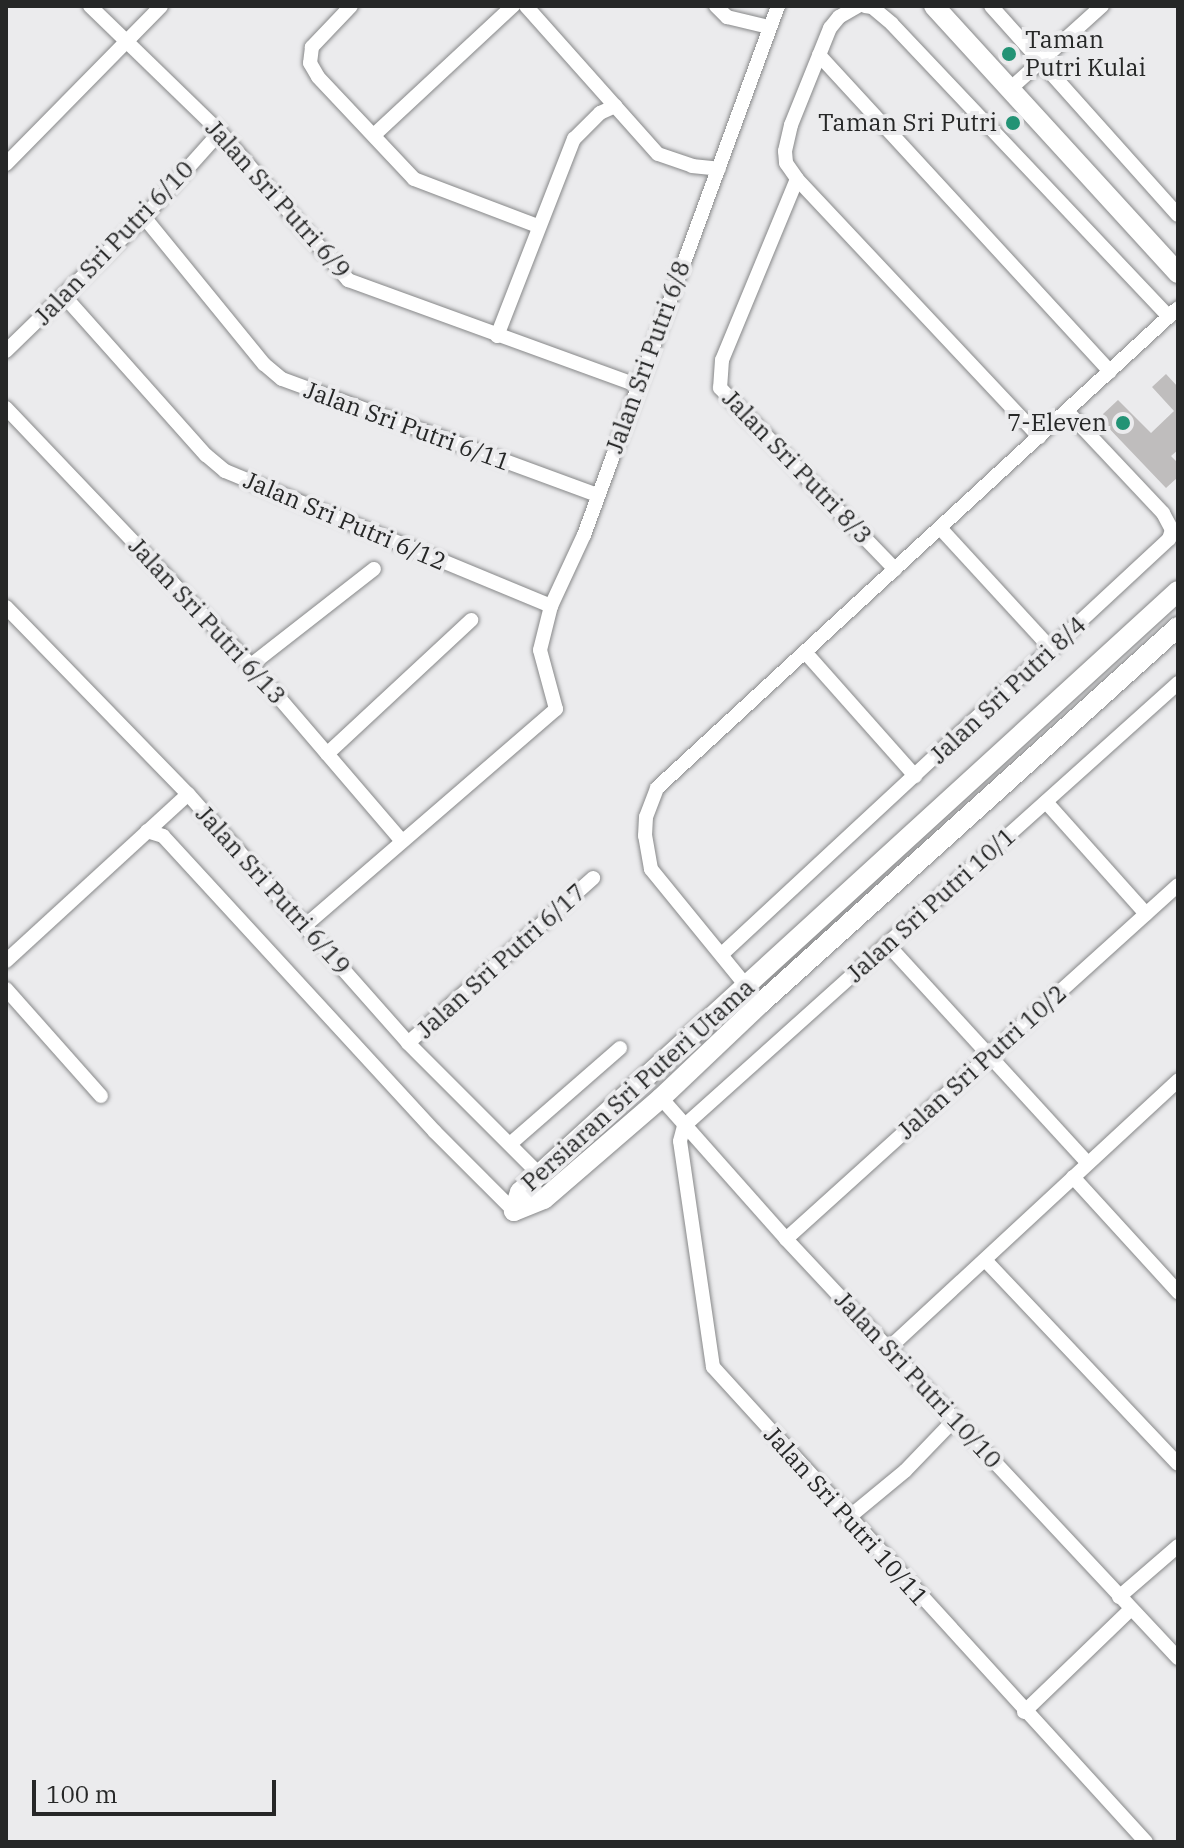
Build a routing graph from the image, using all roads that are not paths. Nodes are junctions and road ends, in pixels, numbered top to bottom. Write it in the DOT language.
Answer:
graph roads {
  1 [pos="90,6"];
  2 [pos="161,6"];
  3 [pos="351,6"];
  4 [pos="513,6"];
  5 [pos="526,6"];
  6 [pos="716,6"];
  7 [pos="778,6"];
  8 [pos="858,6"];
  9 [pos="865,6"];
  10 [pos="934,6"];
  11 [pos="991,6"];
  12 [pos="1099,7"];
  13 [pos="769,27"];
  14 [pos="124,42"];
  15 [pos="819,55"];
  16 [pos="1041,61"];
  17 [pos="1010,89"];
  18 [pos="615,106"];
  19 [pos="220,132"];
  20 [pos="374,135"];
  21 [pos="6,164"];
  22 [pos="719,169"];
  23 [pos="797,179"];
  24 [pos="1178,215"];
  25 [pos="144,217"];
  26 [pos="538,226"];
  27 [pos="1178,273"];
  28 [pos="65,297"];
  29 [pos="1173,313"];
  30 [pos="497,336"];
  31 [pos="6,351"];
  32 [pos="1110,371"];
  33 [pos="637,385"];
  34 [pos="6,408"];
  35 [pos="1067,411"];
  36 [pos="1039,437"];
  37 [pos="598,495"];
  38 [pos="940,528"];
  39 [pos="374,569"];
  40 [pos="895,569"];
  41 [pos="1178,591"];
  42 [pos="551,606"];
  43 [pos="6,607"];
  44 [pos="471,620"];
  45 [pos="1178,627"];
  46 [pos="1052,650"];
  47 [pos="805,652"];
  48 [pos="251,665"];
  49 [pos="1178,683"];
  50 [pos="327,754"];
  51 [pos="915,776"];
  52 [pos="188,794"];
  53 [pos="1046,802"];
  54 [pos="147,831"];
  55 [pos="401,840"];
  56 [pos="593,878"];
  57 [pos="1178,885"];
  58 [pos="1146,914"];
  59 [pos="307,924"];
  60 [pos="887,944"];
  61 [pos="722,954"];
  62 [pos="6,961"];
  63 [pos="746,986"];
  64 [pos="6,989"];
  65 [pos="760,1004"];
  66 [pos="408,1043"];
  67 [pos="620,1048"];
  68 [pos="991,1055"];
  69 [pos="1178,1080"];
  70 [pos="101,1096"];
  71 [pos="661,1098"];
  72 [pos="684,1126"];
  73 [pos="510,1144"];
  74 [pos="1088,1163"];
  75 [pos="539,1174"];
  76 [pos="1073,1177"];
  77 [pos="514,1211"];
  78 [pos="786,1239"];
  79 [pos="986,1261"];
  80 [pos="1178,1290"];
  81 [pos="889,1348"];
  82 [pos="955,1419"];
  83 [pos="1178,1464"];
  84 [pos="848,1518"];
  85 [pos="1178,1546"];
  86 [pos="1119,1597"];
  87 [pos="1130,1610"];
  88 [pos="1178,1658"];
  89 [pos="1024,1712"];
  90 [pos="1146,1842"];
  1 -- 14 [label="street, Jalan Sri Putri 6/9"];
  2 -- 14 [label="street"];
  3 -- 20 [label="street"];
  4 -- 20 [label="street"];
  5 -- 18 [label="street"];
  6 -- 13 [label="street"];
  7 -- 13 [label="street, Jalan Sri Putri 6/8"];
  8 -- 15 [label="street"];
  9 -- 29 [label="street"];
  10 -- 17 [label="street"];
  11 -- 16 [label="street"];
  12 -- 16 [label="street"];
  13 -- 22 [label="street, Jalan Sri Putri 6/8"];
  14 -- 19 [label="street, Jalan Sri Putri 6/9"];
  14 -- 21 [label="street"];
  15 -- 23 [label="street"];
  15 -- 32 [label="street"];
  16 -- 17 [label="street"];
  16 -- 24 [label="street"];
  17 -- 27 [label="street"];
  18 -- 22 [label="street"];
  18 -- 26 [label="street"];
  19 -- 25 [label="street, Jalan Sri Putri 6/10"];
  19 -- 30 [label="street, Jalan Sri Putri 6/9"];
  20 -- 26 [label="street"];
  22 -- 33 [label="street, Jalan Sri Putri 6/8"];
  23 -- 36 [label="street"];
  23 -- 40 [label="street, Jalan Sri Putri 8/3"];
  25 -- 28 [label="street, Jalan Sri Putri 6/10"];
  25 -- 37 [label="street, Jalan Sri Putri 6/11"];
  26 -- 30 [label="street"];
  28 -- 31 [label="street, Jalan Sri Putri 6/10"];
  28 -- 42 [label="street, Jalan Sri Putri 6/12"];
  29 -- 32 [label="street"];
  30 -- 33 [label="street, Jalan Sri Putri 6/9"];
  32 -- 35 [label="street"];
  33 -- 37 [label="street, Jalan Sri Putri 6/8"];
  34 -- 48 [label="street, Jalan Sri Putri 6/13"];
  35 -- 36 [label="street"];
  35 -- 46 [label="street, Jalan Sri Putri 8/4"];
  36 -- 38 [label="street"];
  37 -- 42 [label="street, Jalan Sri Putri 6/8"];
  38 -- 40 [label="street"];
  38 -- 46 [label="street"];
  39 -- 48 [label="street"];
  40 -- 47 [label="street"];
  41 -- 63 [label="street, Persiaran Sri Puteri Utama"];
  42 -- 55 [label="street, Jalan Sri Putri 6/8"];
  43 -- 52 [label="street, Jalan Sri Putri 6/19"];
  44 -- 50 [label="street"];
  45 -- 65 [label="street, Persiaran Sri Puteri Utama"];
  46 -- 51 [label="street, Jalan Sri Putri 8/4"];
  47 -- 51 [label="street"];
  47 -- 61 [label="street"];
  48 -- 50 [label="street, Jalan Sri Putri 6/13"];
  49 -- 53 [label="street, Jalan Sri Putri 10/1"];
  50 -- 55 [label="street, Jalan Sri Putri 6/13"];
  51 -- 61 [label="street, Jalan Sri Putri 8/4"];
  52 -- 54 [label="street"];
  52 -- 59 [label="street, Jalan Sri Putri 6/19"];
  53 -- 58 [label="street"];
  53 -- 60 [label="street, Jalan Sri Putri 10/1"];
  54 -- 62 [label="street"];
  54 -- 77 [label="street"];
  55 -- 59 [label="street"];
  56 -- 66 [label="street, Jalan Sri Putri 6/17"];
  57 -- 58 [label="street, Jalan Sri Putri 10/2"];
  58 -- 68 [label="street, Jalan Sri Putri 10/2"];
  59 -- 66 [label="street, Jalan Sri Putri 6/19"];
  60 -- 68 [label="street"];
  60 -- 72 [label="street, Jalan Sri Putri 10/1"];
  61 -- 63 [label="street"];
  63 -- 65 [label="street"];
  63 -- 75 [label="street, Persiaran Sri Puteri Utama"];
  64 -- 70 [label="street"];
  65 -- 71 [label="street, Persiaran Sri Puteri Utama"];
  66 -- 73 [label="street, Jalan Sri Putri 6/19"];
  67 -- 73 [label="street"];
  68 -- 74 [label="street"];
  68 -- 78 [label="street, Jalan Sri Putri 10/2"];
  69 -- 74 [label="street"];
  71 -- 72 [label="street, Jalan Sri Putri 10/10"];
  71 -- 77 [label="street, Persiaran Sri Puteri Utama"];
  72 -- 78 [label="street, Jalan Sri Putri 10/10"];
  72 -- 84 [label="street, Jalan Sri Putri 10/11"];
  73 -- 75 [label="street, Jalan Sri Putri 6/19"];
  74 -- 76 [label="street"];
  75 -- 77 [label="street, Persiaran Sri Puteri Utama"];
  76 -- 79 [label="street"];
  76 -- 80 [label="street"];
  78 -- 81 [label="street, Jalan Sri Putri 10/10"];
  79 -- 81 [label="street"];
  79 -- 83 [label="street"];
  81 -- 82 [label="street, Jalan Sri Putri 10/10"];
  82 -- 84 [label="street"];
  82 -- 86 [label="street, Jalan Sri Putri 10/10"];
  84 -- 89 [label="street, Jalan Sri Putri 10/11"];
  85 -- 86 [label="street"];
  86 -- 87 [label="street, Jalan Sri Putri 10/10"];
  87 -- 88 [label="street, Jalan Sri Putri 10/10"];
  87 -- 89 [label="street"];
  89 -- 90 [label="street, Jalan Sri Putri 10/11"];
}
